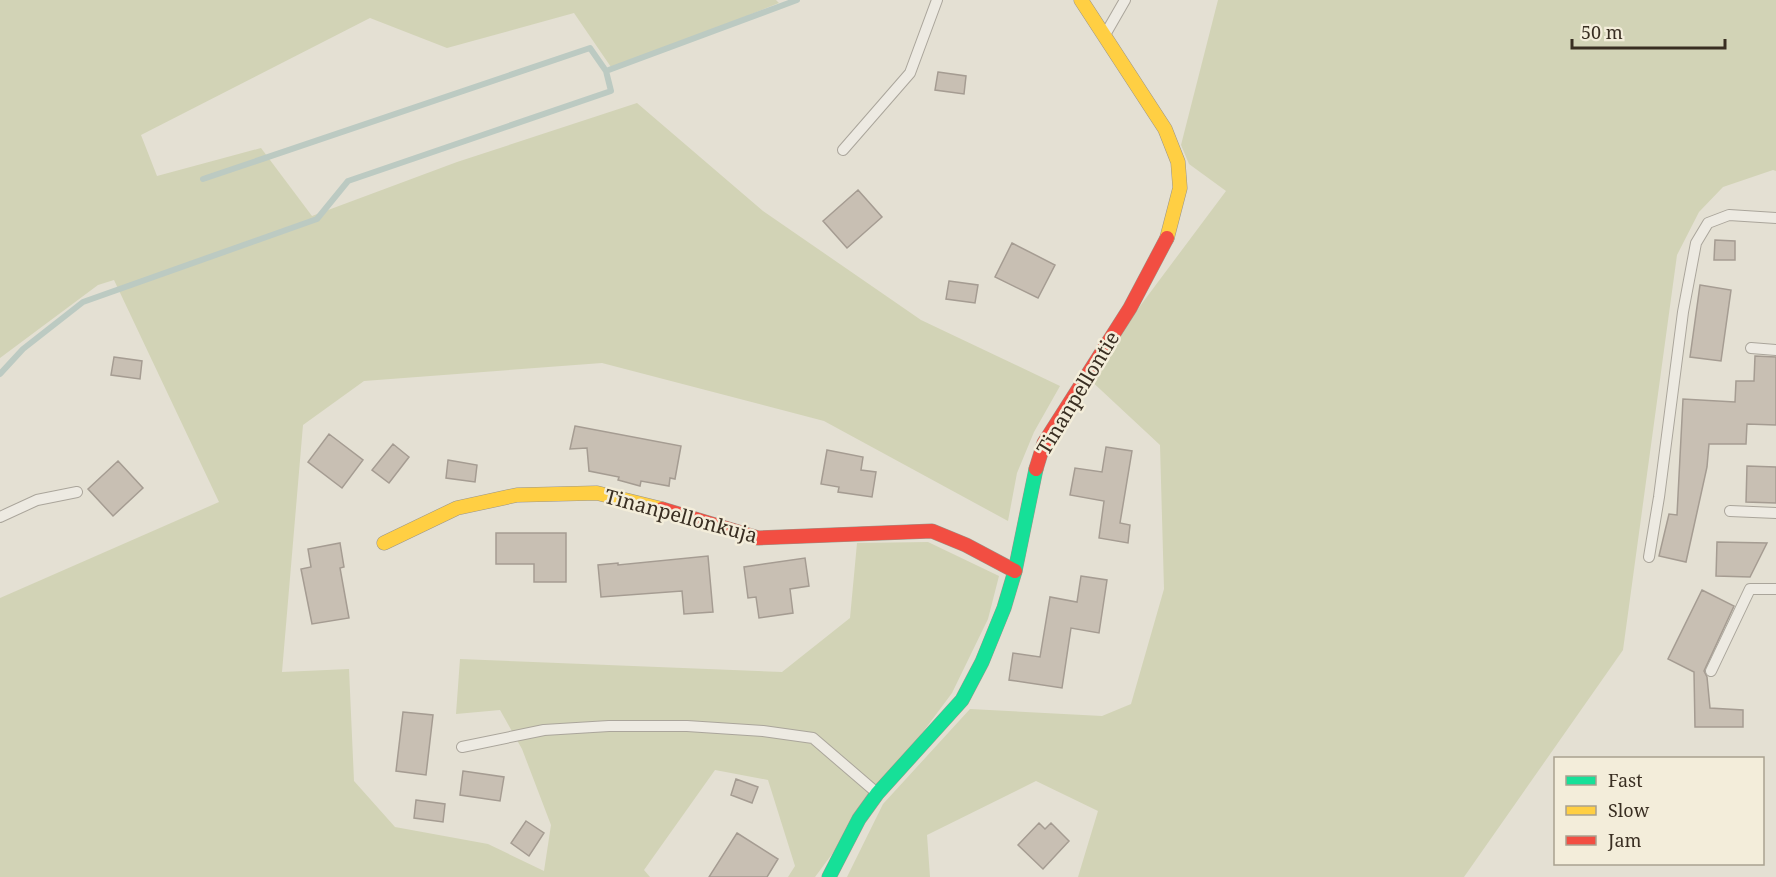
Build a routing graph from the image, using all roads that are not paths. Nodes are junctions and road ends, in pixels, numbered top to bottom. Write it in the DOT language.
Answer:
graph roads {
  1 [pos="937,0"];
  2 [pos="1081,0"];
  3 [pos="1125,0"];
  4 [pos="1105,36"];
  5 [pos="843,150"];
  6 [pos="1776,218"];
  7 [pos="1751,348"];
  8 [pos="1776,350"];
  9 [pos="76,492"];
  10 [pos="1730,511"];
  11 [pos="1776,513"];
  12 [pos="0,517"];
  13 [pos="384,543"];
  14 [pos="1649,557"];
  15 [pos="1015,571"];
  16 [pos="1776,590"];
  17 [pos="1711,671"];
  18 [pos="462,747"];
  19 [pos="877,794"];
  20 [pos="829,877"];
  1 -- 5 [label="lane"];
  2 -- 4 [label="street, Tinanpellontie"];
  3 -- 4 [label="lane"];
  4 -- 15 [label="street, Tinanpellontie"];
  6 -- 14 [label="lane"];
  7 -- 8 [label="lane"];
  9 -- 12 [label="lane"];
  10 -- 11 [label="lane"];
  13 -- 15 [label="street, Tinanpellonkuja"];
  15 -- 19 [label="street, Tinanpellontie"];
  16 -- 17 [label="lane"];
  18 -- 19 [label="lane"];
  19 -- 20 [label="street, Tinanpellontie"];
}
